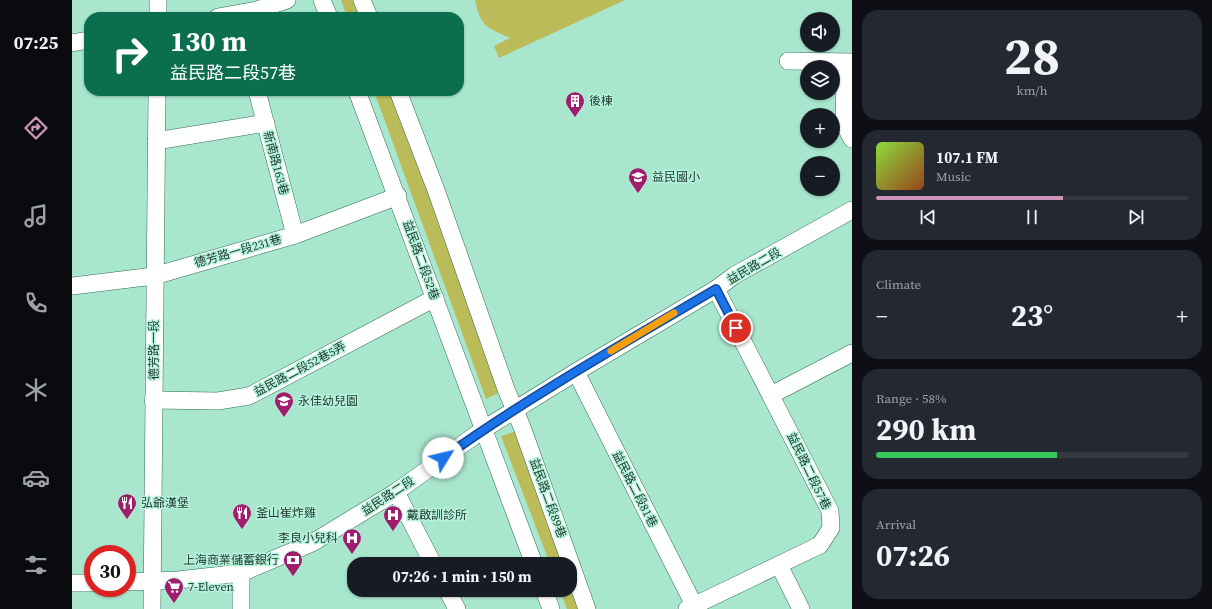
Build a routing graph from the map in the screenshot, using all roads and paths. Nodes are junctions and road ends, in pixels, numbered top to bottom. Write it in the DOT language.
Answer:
graph roads {
  1 [pos="158,0"];
  2 [pos="287,0"];
  3 [pos="322,0"];
  4 [pos="362,0"];
  5 [pos="158,12"];
  6 [pos="249,12"];
  7 [pos="327,12"];
  8 [pos="367,12"];
  9 [pos="84,41"];
  10 [pos="72,43"];
  11 [pos="788,61"];
  12 [pos="849,68"];
  13 [pos="157,96"];
  14 [pos="258,96"];
  15 [pos="359,96"];
  16 [pos="400,96"];
  17 [pos="266,123"];
  18 [pos="852,139"];
  19 [pos="156,141"];
  20 [pos="398,196"];
  21 [pos="852,210"];
  22 [pos="295,235"];
  23 [pos="154,276"];
  24 [pos="72,286"];
  25 [pos="716,289"];
  26 [pos="436,298"];
  27 [pos="852,353"];
  28 [pos="576,372"];
  29 [pos="771,395"];
  30 [pos="153,400"];
  31 [pos="516,410"];
  32 [pos="484,430"];
  33 [pos="396,492"];
  34 [pos="429,557"];
  35 [pos="531,557"];
  36 [pos="779,565"];
  37 [pos="242,573"];
  38 [pos="136,582"];
  39 [pos="152,582"];
  40 [pos="72,583"];
  41 [pos="84,583"];
  42 [pos="451,597"];
  43 [pos="547,597"];
  44 [pos="691,607"];
  45 [pos="152,609"];
  46 [pos="241,609"];
  47 [pos="457,609"];
  48 [pos="551,609"];
  49 [pos="587,609"];
  50 [pos="801,609"];
  1 -- 5 [label="street"];
  2 -- 6 [label="street"];
  3 -- 7 [label="street"];
  4 -- 8 [label="street"];
  9 -- 10 [label="street"];
  11 -- 12 [label="street"];
  12 -- 18 [label="street"];
  13 -- 19 [label="street, 德芳路一段"];
  14 -- 17 [label="street, 新南路163巷"];
  15 -- 20 [label="street, 益民路二段52巷"];
  16 -- 31 [label="street"];
  17 -- 19 [label="street"];
  17 -- 22 [label="street, 新南路163巷"];
  19 -- 23 [label="street, 德芳路一段"];
  20 -- 22 [label="street, 德芳路一段231巷"];
  20 -- 26 [label="street, 益民路二段52巷"];
  21 -- 25 [label="street, 益民路二段"];
  22 -- 23 [label="street, 德芳路一段231巷"];
  23 -- 24 [label="street, 德芳路一段231巷"];
  23 -- 30 [label="street, 德芳路一段"];
  25 -- 28 [label="street, 益民路二段"];
  25 -- 29 [label="street, 益民路二段57巷"];
  26 -- 30 [label="street, 益民路二段52巷5弄"];
  26 -- 32 [label="street, 益民路二段52巷"];
  27 -- 29 [label="street"];
  28 -- 31 [label="street, 益民路二段"];
  28 -- 44 [label="street, 益民路二段81巷"];
  29 -- 36 [label="street, 益民路二段57巷"];
  30 -- 39 [label="street, 德芳路一段"];
  31 -- 32 [label="street, 益民路二段"];
  31 -- 49 [label="street, 益民路二段89巷"];
  32 -- 33 [label="street, 益民路二段"];
  32 -- 35 [label="street"];
  33 -- 34 [label="street"];
  33 -- 37 [label="street, 益民路二段"];
  36 -- 44 [label="street, 益民路二段57巷"];
  36 -- 50 [label="street"];
  37 -- 39 [label="street, 益民路二段"];
  37 -- 46 [label="street"];
  38 -- 39 [label="street, 益民路二段"];
  39 -- 45 [label="street, 德芳路一段"];
  40 -- 41 [label="street"];
  42 -- 47 [label="street"];
  43 -- 48 [label="street"];
}
